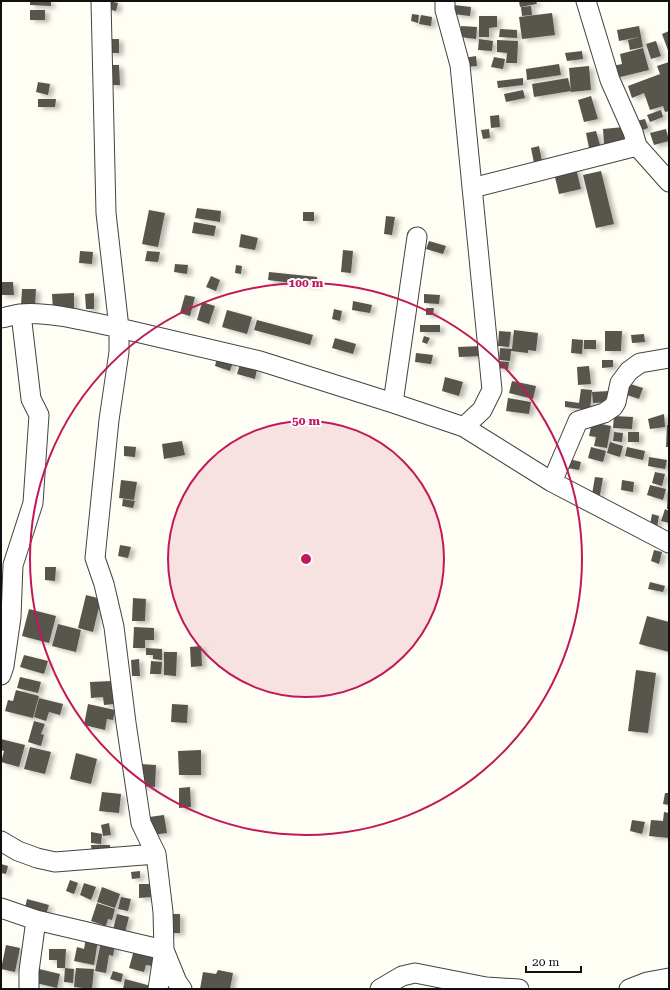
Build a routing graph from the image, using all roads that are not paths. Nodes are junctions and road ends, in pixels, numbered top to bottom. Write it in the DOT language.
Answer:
graph roads {
  1 [pos="101,1"];
  2 [pos="445,1"];
  3 [pos="586,1"];
  4 [pos="637,146"];
  5 [pos="669,182"];
  6 [pos="472,188"];
  7 [pos="417,237"];
  8 [pos="21,314"];
  9 [pos="1,318"];
  10 [pos="119,328"];
  11 [pos="669,358"];
  12 [pos="393,403"];
  13 [pos="464,427"];
  14 [pos="552,482"];
  15 [pos="669,543"];
  16 [pos="7,567"];
  17 [pos="1,675"];
  18 [pos="1,841"];
  19 [pos="156,854"];
  20 [pos="1,908"];
  21 [pos="36,920"];
  22 [pos="164,950"];
  23 [pos="669,978"];
  24 [pos="29,989"];
  25 [pos="158,989"];
  26 [pos="182,989"];
  27 [pos="380,989"];
  28 [pos="515,989"];
  29 [pos="629,989"];
  1 -- 10 [label="street"];
  2 -- 6 [label="street"];
  3 -- 4 [label="street"];
  4 -- 5 [label="street"];
  4 -- 6 [label="street"];
  6 -- 13 [label="street"];
  7 -- 12 [label="street"];
  8 -- 9 [label="street"];
  8 -- 10 [label="street"];
  8 -- 16 [label="street"];
  10 -- 12 [label="street"];
  10 -- 19 [label="street"];
  11 -- 14 [label="street"];
  12 -- 13 [label="street"];
  13 -- 14 [label="street"];
  14 -- 15 [label="street"];
  16 -- 17 [label="street"];
  18 -- 19 [label="street"];
  19 -- 22 [label="street"];
  20 -- 21 [label="street"];
  21 -- 22 [label="street"];
  21 -- 24 [label="street"];
  22 -- 25 [label="street"];
  22 -- 26 [label="street"];
  23 -- 29 [label="street"];
  27 -- 28 [label="street"];
}
